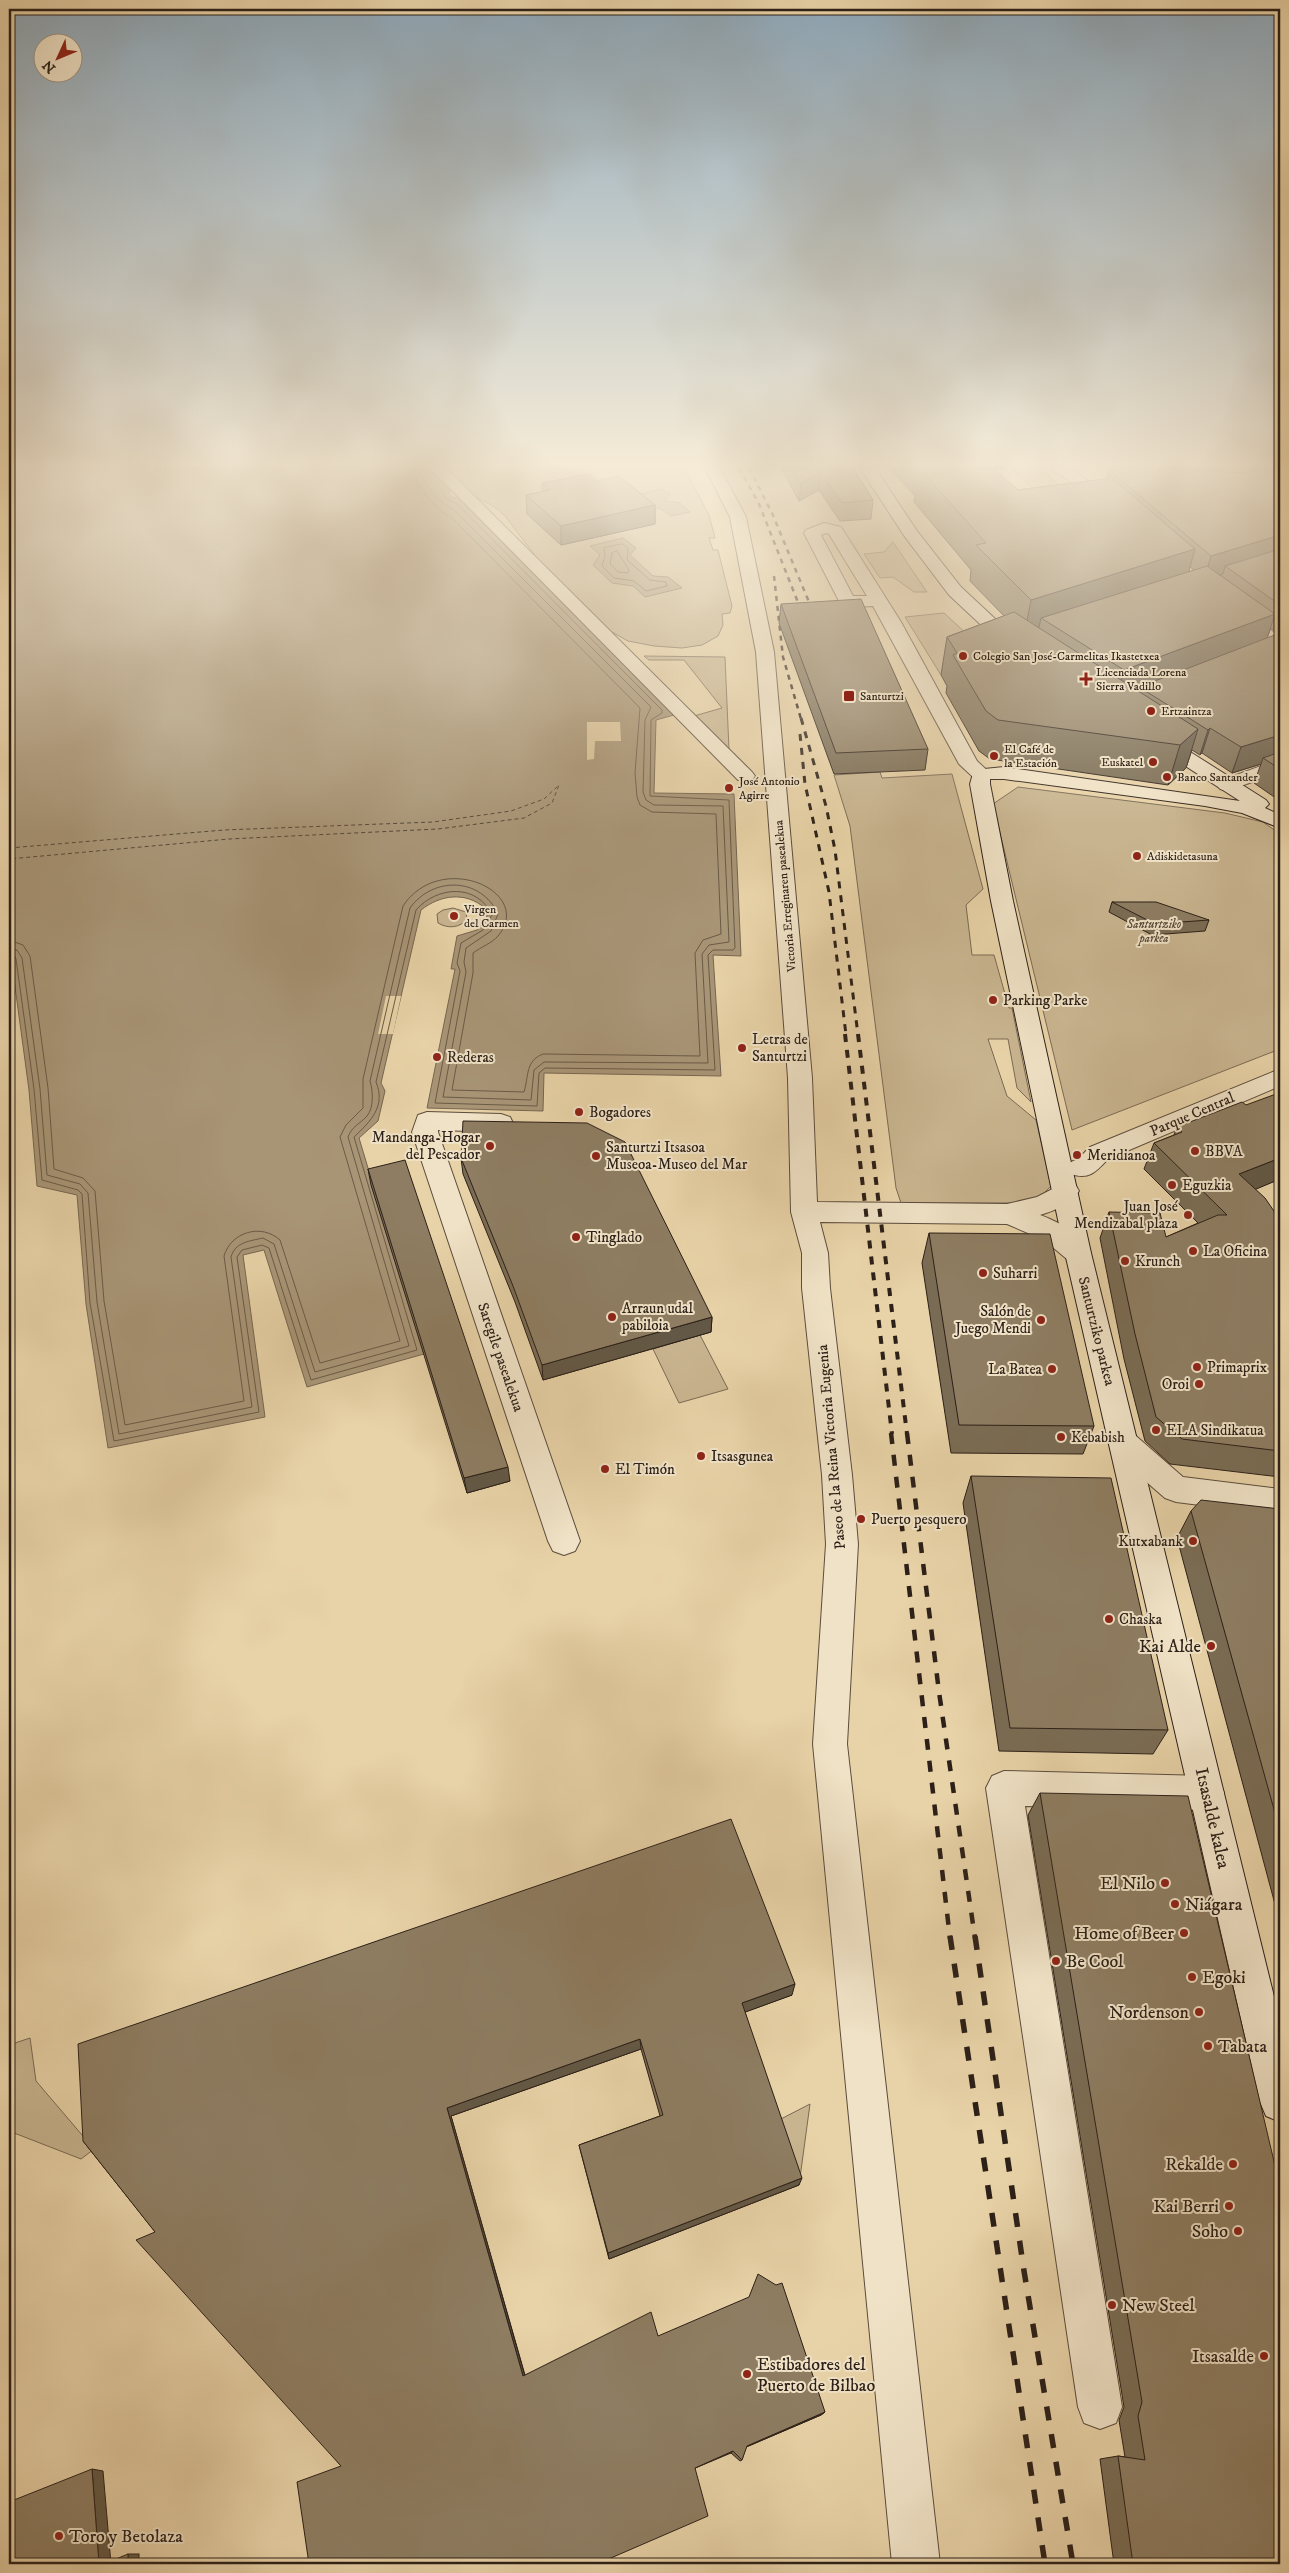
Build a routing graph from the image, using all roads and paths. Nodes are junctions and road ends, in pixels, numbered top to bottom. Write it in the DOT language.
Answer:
graph roads {
  1 [pos="557,588"];
  2 [pos="752,588"];
  3 [pos="840,588"];
  4 [pos="872,588"];
  5 [pos="953,588"];
  6 [pos="879,600"];
  7 [pos="1227,606"];
  8 [pos="1280,646"];
  9 [pos="1027,648"];
  10 [pos="1259,656"];
  11 [pos="1144,731"];
  12 [pos="1280,765"];
  13 [pos="981,774"];
  14 [pos="745,776"];
  15 [pos="1227,785"];
  16 [pos="1205,800"];
  17 [pos="1280,821"];
  18 [pos="1280,1077"];
  19 [pos="521,1123"];
  20 [pos="1080,1168"];
  21 [pos="1066,1190"];
  22 [pos="804,1212"];
  23 [pos="1007,1214"];
  24 [pos="1078,1253"];
  25 [pos="1125,1446"];
  26 [pos="1280,1502"];
  27 [pos="1146,1534"];
  28 [pos="564,1540"];
  29 [pos="1206,1793"];
  30 [pos="1280,2102"];
  31 [pos="1100,2407"];
  32 [pos="916,2564"];
  1 -- 14 [label="street"];
  2 -- 22 [label="street, Victoria Erreginaren pasealekua"];
  3 -- 6 [label="street"];
  4 -- 6 [label="street"];
  5 -- 9 [label="street"];
  6 -- 13 [label="street"];
  7 -- 8 [label="street"];
  8 -- 10 [label="street"];
  11 -- 15 [label="street"];
  12 -- 15 [label="street"];
  13 -- 16 [label="street"];
  13 -- 21 [label="street, Santurtziko parkea"];
  15 -- 16 [label="street"];
  15 -- 17 [label="street"];
  16 -- 17 [label="street"];
  18 -- 20 [label="street, Parque Central"];
  19 -- 28 [label="street, Saregile pasealekua"];
  21 -- 23 [label="street"];
  21 -- 24 [label="street, Santurtziko parkea"];
  22 -- 23 [label="street"];
  22 -- 32 [label="street, Paseo de la Reina Victoria Eugenia"];
  23 -- 24 [label="street"];
  24 -- 25 [label="street, Santurtziko parkea"];
  25 -- 26 [label="street"];
  25 -- 27 [label="street, Santurtziko parkea"];
  27 -- 29 [label="street, Itsasalde kalea"];
  29 -- 30 [label="street, Itsasalde kalea"];
  29 -- 31 [label="street"];
}
